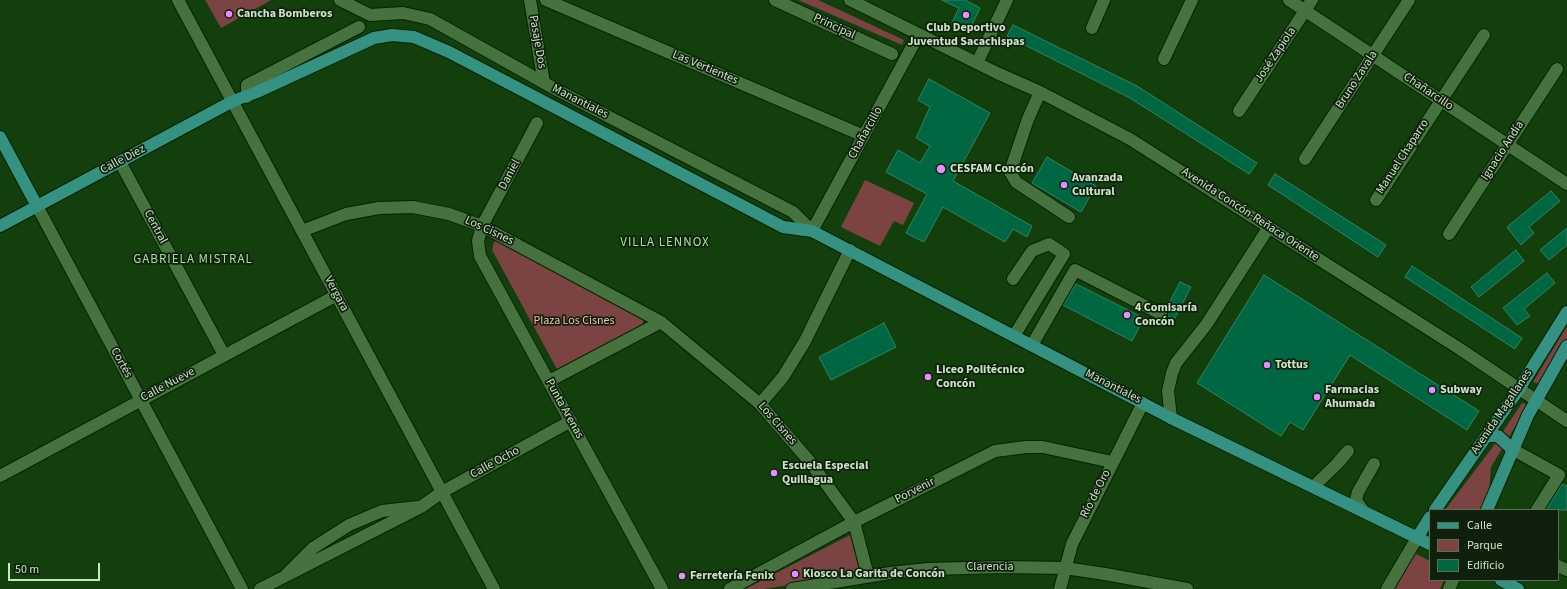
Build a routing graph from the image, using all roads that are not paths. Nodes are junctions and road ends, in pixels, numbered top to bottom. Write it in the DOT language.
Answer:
graph roads {
  1 [pos="178,0"];
  2 [pos="340,0"];
  3 [pos="530,0"];
  4 [pos="546,0"];
  5 [pos="775,0"];
  6 [pos="850,0"];
  7 [pos="1007,0"];
  8 [pos="1104,0"];
  9 [pos="1192,0"];
  10 [pos="1289,0"];
  11 [pos="1409,0"];
  12 [pos="1309,5"];
  13 [pos="358,27"];
  14 [pos="1092,28"];
  15 [pos="919,34"];
  16 [pos="1484,35"];
  17 [pos="425,40"];
  18 [pos="892,54"];
  19 [pos="1373,54"];
  20 [pos="1164,59"];
  21 [pos="977,63"];
  22 [pos="1557,69"];
  23 [pos="544,83"];
  24 [pos="1040,92"];
  25 [pos="247,97"];
  26 [pos="1440,99"];
  27 [pos="233,101"];
  28 [pos="1239,111"];
  29 [pos="538,123"];
  30 [pos="864,136"];
  31 [pos="0,137"];
  32 [pos="1507,145"];
  33 [pos="1305,159"];
  34 [pos="120,162"];
  35 [pos="1567,184"];
  36 [pos="1376,200"];
  37 [pos="37,206"];
  38 [pos="1069,217"];
  39 [pos="0,226"];
  40 [pos="482,226"];
  41 [pos="1269,227"];
  42 [pos="812,230"];
  43 [pos="302,231"];
  44 [pos="1449,234"];
  45 [pos="850,250"];
  46 [pos="1013,279"];
  47 [pos="337,295"];
  48 [pos="1567,312"];
  49 [pos="1161,314"];
  50 [pos="661,322"];
  51 [pos="1014,336"];
  52 [pos="1032,345"];
  53 [pos="1567,346"];
  54 [pos="224,355"];
  55 [pos="549,381"];
  56 [pos="1520,389"];
  57 [pos="141,400"];
  58 [pos="1535,400"];
  59 [pos="1143,403"];
  60 [pos="760,404"];
  61 [pos="1171,418"];
  62 [pos="571,421"];
  63 [pos="1567,421"];
  64 [pos="1486,436"];
  65 [pos="1512,449"];
  66 [pos="1348,451"];
  67 [pos="1112,462"];
  68 [pos="1374,464"];
  69 [pos="0,476"];
  70 [pos="1313,487"];
  71 [pos="442,492"];
  72 [pos="421,507"];
  73 [pos="1436,509"];
  74 [pos="1487,509"];
  75 [pos="1538,509"];
  76 [pos="1364,512"];
  77 [pos="1429,518"];
  78 [pos="854,522"];
  79 [pos="1416,538"];
  80 [pos="1429,544"];
  81 [pos="1065,568"];
  82 [pos="868,576"];
  83 [pos="282,579"];
  84 [pos="1503,581"];
  85 [pos="242,589"];
  86 [pos="260,589"];
  87 [pos="494,589"];
  88 [pos="662,589"];
  89 [pos="730,589"];
  90 [pos="792,589"];
  91 [pos="1060,589"];
  92 [pos="1187,589"];
  93 [pos="1387,589"];
  94 [pos="1518,589"];
  1 -- 27 [label="street, Vergara"];
  2 -- 23 [label="street, Manantiales"];
  3 -- 23 [label="street, Pasaje Dos"];
  4 -- 30 [label="street, Las Vertientes"];
  5 -- 18 [label="street, Principal"];
  6 -- 15 [label="street, Avenida Concón-Reñaca Oriente"];
  7 -- 21 [label="street"];
  8 -- 14 [label="street"];
  9 -- 20 [label="street"];
  10 -- 12 [label="street, Chañarcillo"];
  11 -- 19 [label="street, Bruno Zavala"];
  12 -- 19 [label="street, Chañarcillo"];
  12 -- 28 [label="street, José Zapiola"];
  13 -- 25 [label="street"];
  15 -- 21 [label="street, Avenida Concón-Reñaca Oriente"];
  15 -- 30 [label="street, Chañarcillo"];
  16 -- 26 [label="street, Manuel Chaparro"];
  17 -- 25 [label="main road, Calle Diez"];
  17 -- 42 [label="main road, Manantiales"];
  19 -- 26 [label="street, Chañarcillo"];
  19 -- 33 [label="street, Bruno Zavala"];
  21 -- 24 [label="street, Avenida Concón-Reñaca Oriente"];
  22 -- 32 [label="street, Ignacio Andía"];
  23 -- 42 [label="street, Manantiales"];
  24 -- 38 [label="street"];
  24 -- 41 [label="street, Avenida Concón-Reñaca Oriente"];
  25 -- 27 [label="main road, Calle Diez"];
  26 -- 32 [label="street, Chañarcillo"];
  26 -- 36 [label="street, Manuel Chaparro"];
  27 -- 34 [label="main road, Calle Diez"];
  27 -- 43 [label="street, Vergara"];
  29 -- 40 [label="street, Daniel"];
  30 -- 42 [label="street, Chañarcillo"];
  31 -- 37 [label="main road, Cortés"];
  32 -- 35 [label="street, Chañarcillo"];
  32 -- 44 [label="street, Ignacio Andía"];
  34 -- 37 [label="main road, Calle Diez"];
  34 -- 54 [label="street, Central"];
  37 -- 39 [label="main road, Calle Diez"];
  37 -- 57 [label="street, Cortés"];
  40 -- 43 [label="street, Los Cisnes"];
  40 -- 50 [label="street, Los Cisnes"];
  40 -- 55 [label="street, Punta Arenas"];
  41 -- 56 [label="street, Avenida Concón-Reñaca Oriente"];
  41 -- 61 [label="street"];
  42 -- 45 [label="main road, Manantiales"];
  43 -- 47 [label="street, Vergara"];
  45 -- 51 [label="main road, Manantiales"];
  45 -- 60 [label="street"];
  46 -- 51 [label="street"];
  47 -- 54 [label="street, Calle Nueve"];
  47 -- 71 [label="street, Vergara"];
  48 -- 56 [label="main road, Avenida Magallanes"];
  49 -- 52 [label="street"];
  50 -- 55 [label="street"];
  50 -- 60 [label="street, Los Cisnes"];
  51 -- 52 [label="main road, Manantiales"];
  52 -- 59 [label="main road, Manantiales"];
  53 -- 58 [label="main road, Avenida Magallanes"];
  54 -- 57 [label="street, Calle Nueve"];
  55 -- 62 [label="street, Punta Arenas"];
  56 -- 58 [label="street, Avenida Concón-Reñaca Oriente"];
  56 -- 64 [label="main road, Avenida Magallanes"];
  57 -- 69 [label="street, Calle Nueve"];
  57 -- 85 [label="street, Cortés"];
  58 -- 63 [label="street, Avenida Concón-Reñaca Oriente"];
  58 -- 65 [label="main road, Avenida Magallanes"];
  59 -- 61 [label="main road, Manantiales"];
  59 -- 67 [label="street, Río de Oro"];
  60 -- 78 [label="street, Los Cisnes"];
  61 -- 70 [label="main road, Manantiales"];
  62 -- 71 [label="street, Calle Ocho"];
  62 -- 88 [label="street, Punta Arenas"];
  64 -- 65 [label="main road"];
  64 -- 73 [label="main road, Avenida Magallanes"];
  65 -- 74 [label="main road, Avenida Magallanes"];
  65 -- 75 [label="street"];
  66 -- 70 [label="street"];
  67 -- 78 [label="street, Porvenir"];
  67 -- 81 [label="street, Río de Oro"];
  68 -- 76 [label="street"];
  70 -- 76 [label="main road, Manantiales"];
  71 -- 72 [label="street, Calle Ocho"];
  71 -- 87 [label="street, Vergara"];
  72 -- 83 [label="street, Calle Ocho"];
  72 -- 83 [label="street, Calle Ocho"];
  76 -- 79 [label="main road, Manantiales"];
  77 -- 79 [label="main road"];
  78 -- 82 [label="street, Los Cisnes"];
  78 -- 89 [label="street, Porvenir"];
  79 -- 80 [label="main road, Manantiales"];
  79 -- 93 [label="street"];
  81 -- 82 [label="street, Clarencia"];
  81 -- 91 [label="street, Río de Oro"];
  81 -- 92 [label="street, Clarencia"];
  82 -- 90 [label="street, Clarencia"];
  83 -- 86 [label="street, Calle Ocho"];
  84 -- 94 [label="main road"];
}
